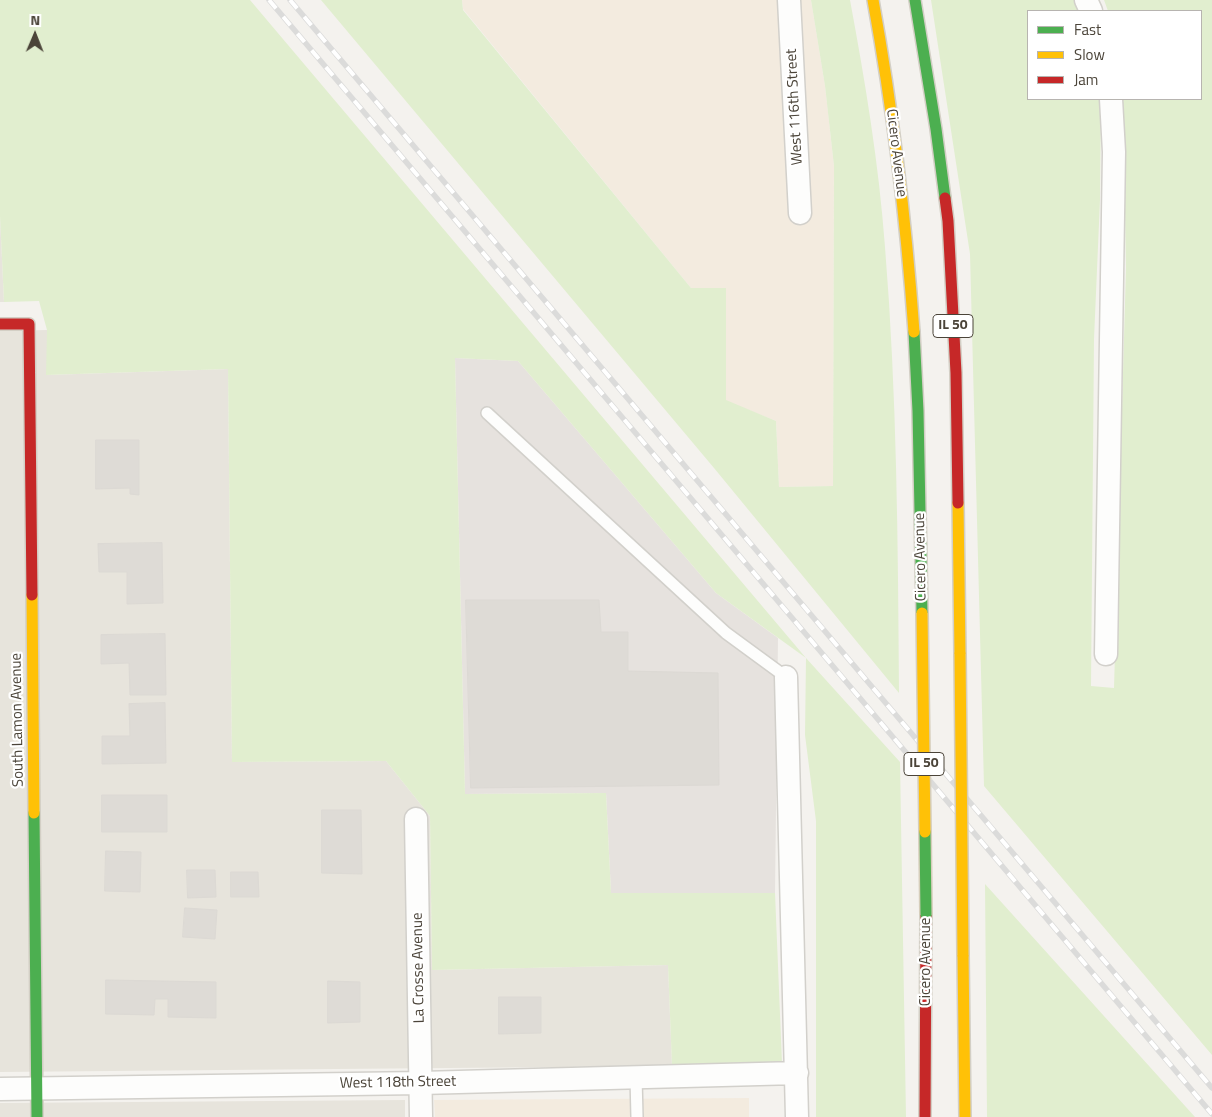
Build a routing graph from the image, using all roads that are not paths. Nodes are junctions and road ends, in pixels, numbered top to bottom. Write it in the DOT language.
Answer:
graph roads {
  1 [pos="789,0"];
  2 [pos="873,0"];
  3 [pos="916,0"];
  4 [pos="1111,100"];
  5 [pos="800,213"];
  6 [pos="0,324"];
  7 [pos="487,413"];
  8 [pos="1106,654"];
  9 [pos="786,677"];
  10 [pos="416,819"];
  11 [pos="796,1073"];
  12 [pos="636,1078"];
  13 [pos="421,1083"];
  14 [pos="36,1088"];
  15 [pos="0,1089"];
  16 [pos="37,1117"];
  17 [pos="421,1117"];
  18 [pos="637,1117"];
  19 [pos="797,1117"];
  20 [pos="925,1117"];
  21 [pos="965,1117"];
  1 -- 5 [label="street, West 116th Street"];
  2 -- 20 [label="main road, Cicero Avenue / IL 50, bridge"];
  3 -- 21 [label="main road, IL 50, bridge"];
  4 -- 8 [label="street"];
  6 -- 14 [label="main road, South Lamon Avenue"];
  7 -- 9 [label="lane"];
  9 -- 11 [label="street"];
  10 -- 13 [label="street, La Crosse Avenue"];
  11 -- 12 [label="street, West 118th Street"];
  11 -- 19 [label="street"];
  12 -- 13 [label="street, West 118th Street"];
  12 -- 18 [label="lane"];
  13 -- 14 [label="street, West 118th Street"];
  13 -- 17 [label="street, La Crosse Avenue"];
  14 -- 15 [label="street, West 118th Street"];
  14 -- 16 [label="main road, South Lamon Avenue"];
}
